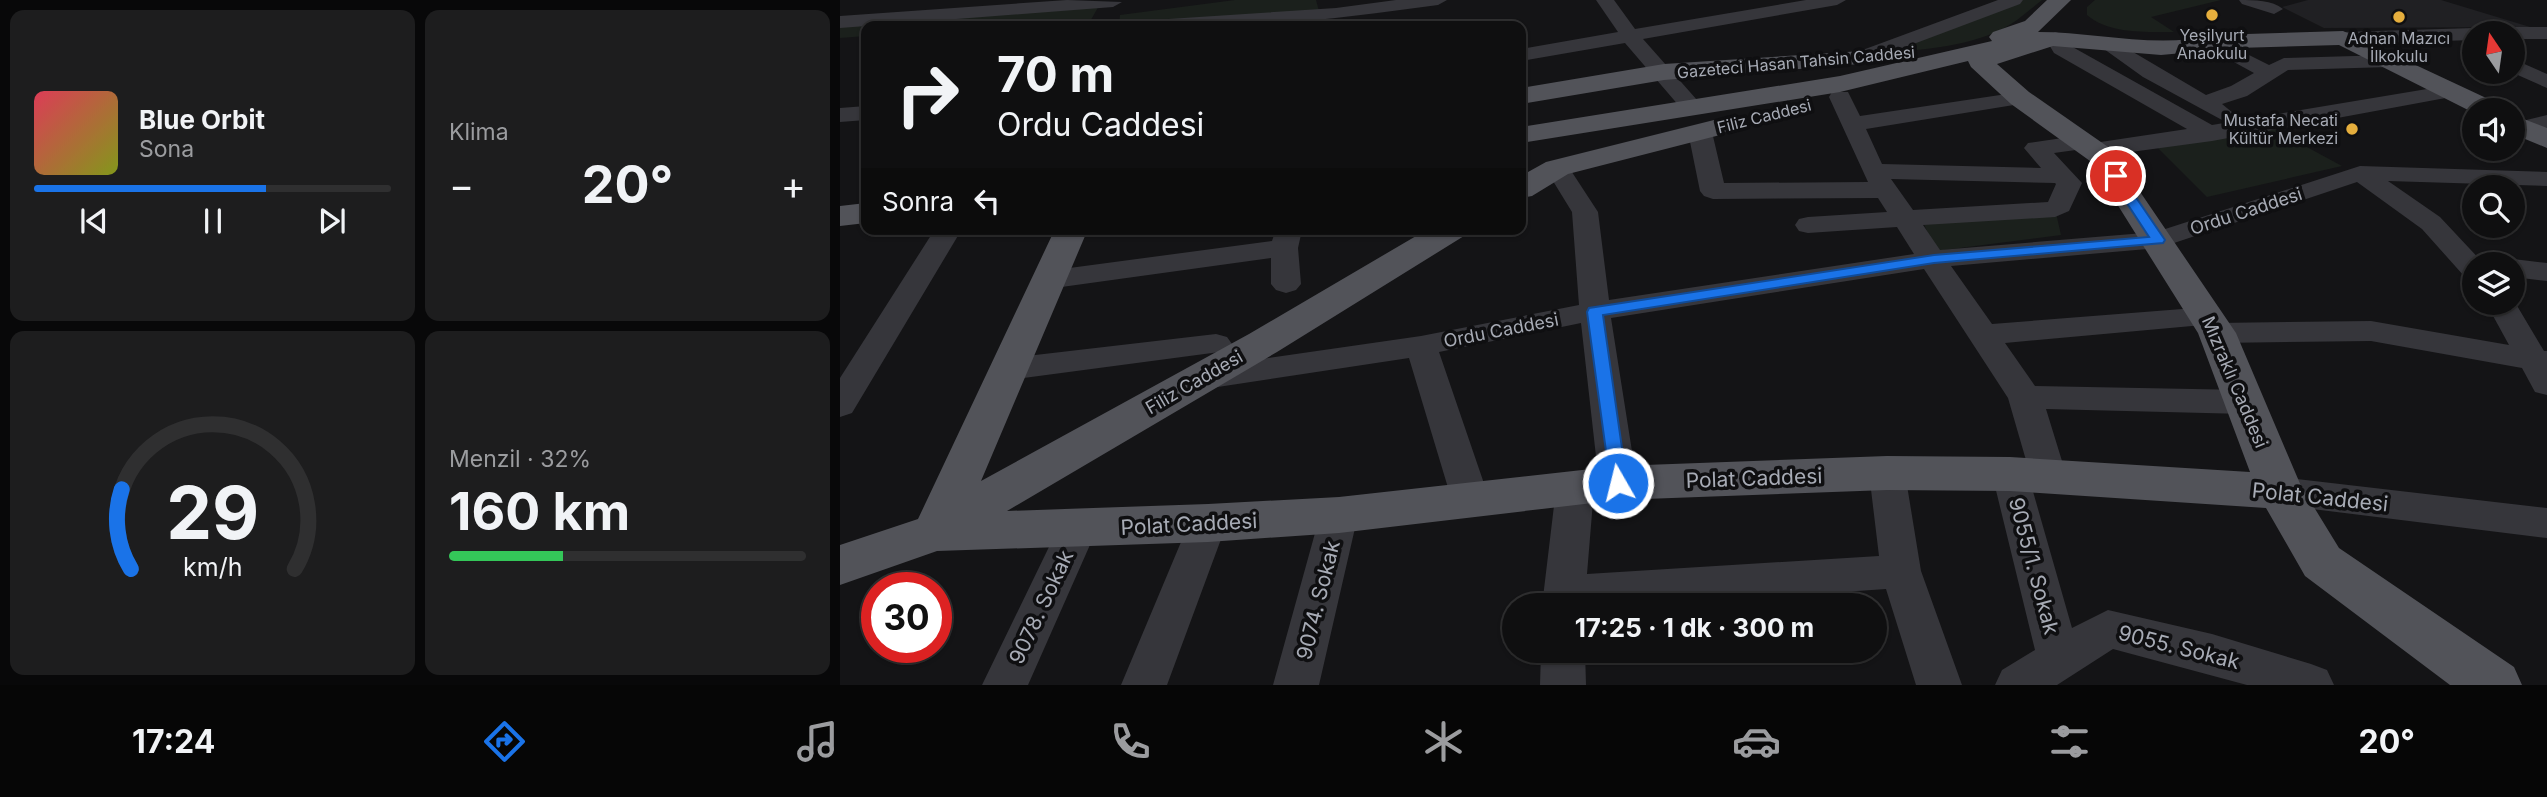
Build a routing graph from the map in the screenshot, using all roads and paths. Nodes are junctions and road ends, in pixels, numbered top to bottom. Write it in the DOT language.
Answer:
graph roads {
  1 [pos="935,0"];
  2 [pos="1438,0"];
  3 [pos="1605,0"];
  4 [pos="1731,0"];
  5 [pos="1837,0"];
  6 [pos="2014,0"];
  7 [pos="2082,0"];
  8 [pos="2248,0"];
  9 [pos="1182,6"];
  10 [pos="2274,9"];
  11 [pos="1127,11"];
  12 [pos="1336,13"];
  13 [pos="914,16"];
  14 [pos="1751,16"];
  15 [pos="840,22"];
  16 [pos="2056,23"];
  17 [pos="2525,33"];
  18 [pos="2547,33"];
  19 [pos="2454,35"];
  20 [pos="2462,35"];
  21 [pos="1630,36"];
  22 [pos="2343,38"];
  23 [pos="2462,39"];
  24 [pos="2107,43"];
  25 [pos="2228,43"];
  26 [pos="1991,50"];
  27 [pos="1526,54"];
  28 [pos="1856,59"];
  29 [pos="2389,61"];
  30 [pos="2525,71"];
  31 [pos="1664,72"];
  32 [pos="2267,72"];
  33 [pos="2547,82"];
  34 [pos="2451,91"];
  35 [pos="1526,95"];
  36 [pos="1840,97"];
  37 [pos="2020,98"];
  38 [pos="2465,98"];
  39 [pos="2203,103"];
  40 [pos="861,113"];
  41 [pos="840,115"];
  42 [pos="1697,120"];
  43 [pos="1854,124"];
  44 [pos="2248,126"];
  45 [pos="2212,134"];
  46 [pos="1526,135"];
  47 [pos="2089,146"];
  48 [pos="1557,168"];
  49 [pos="2360,173"];
  50 [pos="2062,176"];
  51 [pos="2547,179"];
  52 [pos="1880,180"];
  53 [pos="1526,185"];
  54 [pos="861,214"];
  55 [pos="840,216"];
  56 [pos="1904,220"];
  57 [pos="1808,225"];
  58 [pos="945,235"];
  59 [pos="1069,235"];
  60 [pos="1442,235"];
  61 [pos="1287,239"];
  62 [pos="2158,240"];
  63 [pos="2462,254"];
  64 [pos="1934,259"];
  65 [pos="2525,269"];
  66 [pos="2547,272"];
  67 [pos="1047,280"];
  68 [pos="1286,284"];
  69 [pos="1595,312"];
  70 [pos="2509,315"];
  71 [pos="2213,324"];
  72 [pos="1982,335"];
  73 [pos="1216,344"];
  74 [pos="1421,346"];
  75 [pos="1009,369"];
  76 [pos="2543,369"];
  77 [pos="1198,379"];
  78 [pos="844,390"];
  79 [pos="2025,397"];
  80 [pos="2245,402"];
  81 [pos="1887,473"];
  82 [pos="2029,474"];
  83 [pos="1597,486"];
  84 [pos="2280,491"];
  85 [pos="1471,501"];
  86 [pos="1005,512"];
  87 [pos="1339,515"];
  88 [pos="1208,523"];
  89 [pos="2547,523"];
  90 [pos="1077,529"];
  91 [pos="936,532"];
  92 [pos="840,565"];
  93 [pos="1901,570"];
  94 [pos="1565,593"];
  95 [pos="1633,593"];
  96 [pos="2059,659"];
  97 [pos="1563,663"];
  98 [pos="2223,669"];
  99 [pos="1005,685"];
  100 [pos="1144,685"];
  101 [pos="1296,685"];
  102 [pos="1563,685"];
  103 [pos="1939,685"];
  104 [pos="2018,685"];
  105 [pos="2311,685"];
  106 [pos="2494,685"];
  1 -- 13 [label="street"];
  2 -- 12 [label="street"];
  3 -- 21 [label="street"];
  4 -- 14 [label="street"];
  5 -- 14 [label="street"];
  6 -- 28 [label="street"];
  7 -- 16 [label="main road"];
  8 -- 10 [label="street"];
  9 -- 11 [label="street"];
  11 -- 12 [label="street"];
  11 -- 13 [label="street"];
  13 -- 15 [label="street"];
  14 -- 21 [label="street"];
  16 -- 24 [label="main road"];
  16 -- 26 [label="main road"];
  16 -- 45 [label="street"];
  17 -- 18 [label="street"];
  19 -- 20 [label="street"];
  19 -- 22 [label="street"];
  19 -- 23 [label="street"];
  21 -- 27 [label="street"];
  21 -- 31 [label="street"];
  22 -- 25 [label="main road"];
  22 -- 29 [label="main road"];
  24 -- 25 [label="main road"];
  24 -- 39 [label="street"];
  25 -- 32 [label="street"];
  26 -- 28 [label="main road, Gazeteci Hasan Tahsin Caddesi"];
  26 -- 36 [label="main road, Filiz Caddesi"];
  26 -- 37 [label="main road, Mızraklı Caddesi"];
  26 -- 42 [label="main road, Gazeteci Hasan Tahsin Caddesi"];
  28 -- 31 [label="main road, Gazeteci Hasan Tahsin Caddesi"];
  29 -- 32 [label="street"];
  29 -- 34 [label="main road"];
  30 -- 33 [label="street"];
  31 -- 35 [label="main road, Gazeteci Hasan Tahsin Caddesi"];
  31 -- 42 [label="street"];
  32 -- 39 [label="street"];
  34 -- 38 [label="main road"];
  34 -- 44 [label="street"];
  36 -- 42 [label="main road, Filiz Caddesi"];
  36 -- 43 [label="street, 9055/1. Sokak"];
  37 -- 43 [label="street"];
  37 -- 47 [label="main road, Mızraklı Caddesi"];
  39 -- 44 [label="street"];
  40 -- 41 [label="street"];
  42 -- 46 [label="main road, Gazeteci Hasan Tahsin Caddesi"];
  42 -- 48 [label="main road, Filiz Caddesi"];
  42 -- 52 [label="street"];
  43 -- 52 [label="street, 9055/1. Sokak"];
  44 -- 45 [label="street"];
  45 -- 47 [label="street"];
  47 -- 50 [label="street"];
  47 -- 62 [label="main road, Mızraklı Caddesi"];
  48 -- 53 [label="main road, Filiz Caddesi"];
  48 -- 69 [label="street"];
  49 -- 51 [label="street, Ordu Caddesi"];
  49 -- 62 [label="street, Ordu Caddesi"];
  49 -- 63 [label="street"];
  50 -- 52 [label="street"];
  50 -- 56 [label="street"];
  52 -- 56 [label="street, 9055/1. Sokak"];
  54 -- 55 [label="main road"];
  56 -- 57 [label="street"];
  56 -- 64 [label="street, 9055/1. Sokak"];
  58 -- 78 [label="street"];
  59 -- 67 [label="main road"];
  60 -- 77 [label="main road, Filiz Caddesi"];
  61 -- 67 [label="street"];
  61 -- 68 [label="street"];
  62 -- 64 [label="street, Ordu Caddesi"];
  62 -- 71 [label="main road, Mızraklı Caddesi"];
  64 -- 69 [label="street, Ordu Caddesi"];
  64 -- 72 [label="street, 9055/1. Sokak"];
  65 -- 66 [label="street"];
  67 -- 75 [label="main road"];
  69 -- 74 [label="street, Ordu Caddesi"];
  69 -- 83 [label="street"];
  70 -- 76 [label="street"];
  71 -- 72 [label="street"];
  71 -- 76 [label="street"];
  71 -- 80 [label="main road, Mızraklı Caddesi"];
  72 -- 79 [label="street, 9055/1. Sokak"];
  73 -- 75 [label="street"];
  74 -- 77 [label="street, Ordu Caddesi"];
  74 -- 85 [label="street"];
  75 -- 91 [label="main road"];
  77 -- 86 [label="main road, Filiz Caddesi"];
  79 -- 80 [label="street"];
  79 -- 82 [label="street, 9055/1. Sokak"];
  80 -- 84 [label="main road, Mızraklı Caddesi"];
  81 -- 82 [label="main road, Polat Caddesi"];
  81 -- 83 [label="main road, Polat Caddesi"];
  81 -- 93 [label="street"];
  82 -- 84 [label="main road, Polat Caddesi"];
  82 -- 96 [label="street, 9055/1. Sokak"];
  83 -- 85 [label="main road, Polat Caddesi"];
  83 -- 94 [label="street"];
  84 -- 89 [label="street, Polat Caddesi"];
  84 -- 106 [label="main road, Mızraklı Caddesi"];
  85 -- 87 [label="main road, Polat Caddesi"];
  86 -- 90 [label="main road, Polat Caddesi"];
  86 -- 91 [label="main road, Polat Caddesi"];
  87 -- 88 [label="main road, Polat Caddesi"];
  87 -- 101 [label="street, 9074. Sokak"];
  88 -- 90 [label="main road, Polat Caddesi"];
  88 -- 100 [label="street"];
  90 -- 99 [label="street, 9078. Sokak"];
  91 -- 92 [label="main road, Polat Caddesi"];
  93 -- 95 [label="street"];
  93 -- 103 [label="street"];
  96 -- 98 [label="street, 9055. Sokak"];
  96 -- 104 [label="street, 9055. Sokak"];
  97 -- 102 [label="street"];
  98 -- 105 [label="street, 9055. Sokak"];
}
